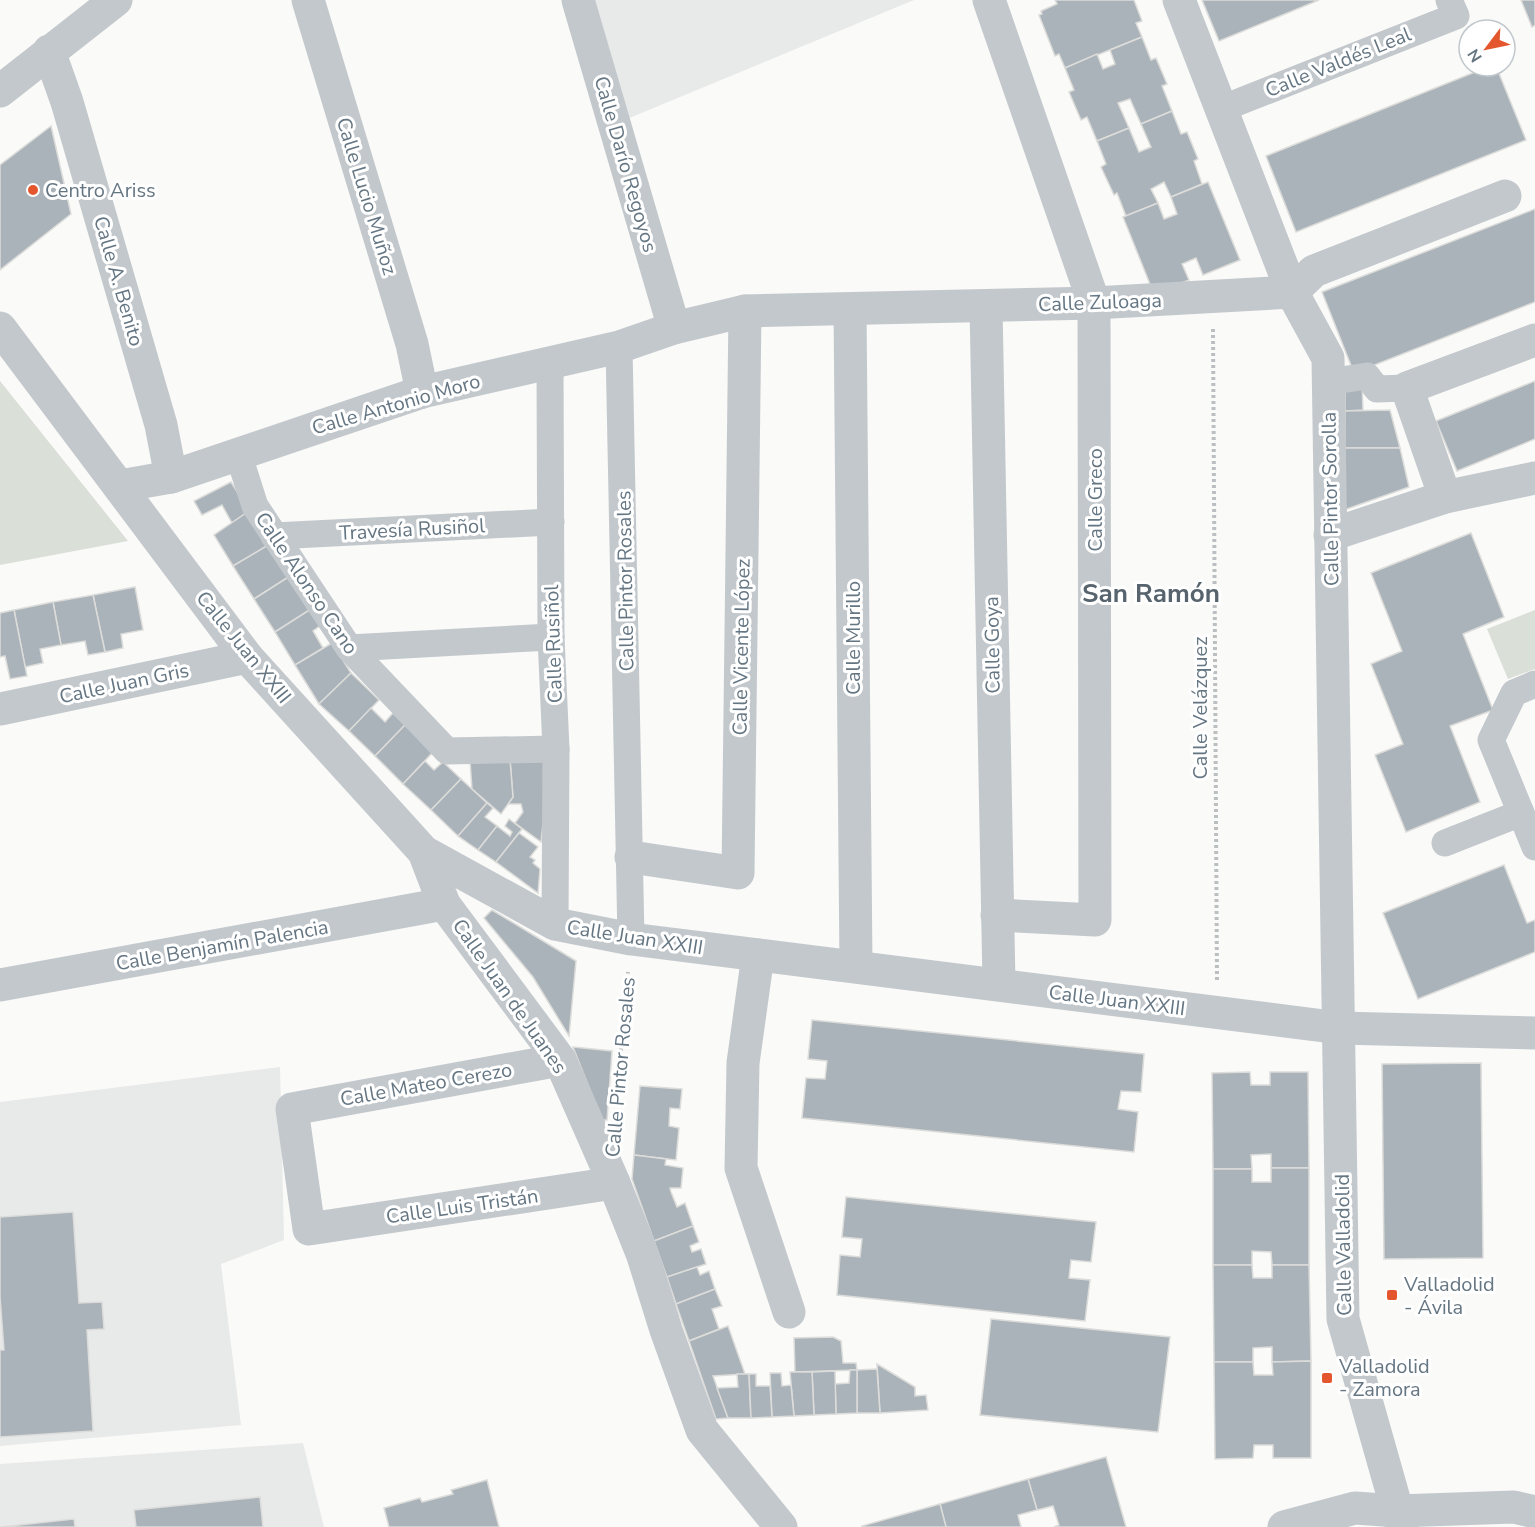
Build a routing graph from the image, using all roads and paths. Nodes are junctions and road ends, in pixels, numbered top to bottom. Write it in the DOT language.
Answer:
graph roads {
  1 [pos="116,0"];
  2 [pos="308,0"];
  3 [pos="578,0"];
  4 [pos="989,0"];
  5 [pos="1179,0"];
  6 [pos="1453,8"];
  7 [pos="49,51"];
  8 [pos="0,91"];
  9 [pos="1221,109"];
  10 [pos="1505,196"];
  11 [pos="1292,292"];
  12 [pos="1213,296"];
  13 [pos="1094,303"];
  14 [pos="986,306"];
  15 [pos="850,310"];
  16 [pos="745,311"];
  17 [pos="0,328"];
  18 [pos="674,328"];
  19 [pos="1535,340"];
  20 [pos="619,347"];
  21 [pos="550,363"];
  22 [pos="1328,382"];
  23 [pos="1407,388"];
  24 [pos="422,392"];
  25 [pos="238,453"];
  26 [pos="171,477"];
  27 [pos="1535,478"];
  28 [pos="120,486"];
  29 [pos="1445,496"];
  30 [pos="550,522"];
  31 [pos="1330,535"];
  32 [pos="274,536"];
  33 [pos="550,636"];
  34 [pos="349,648"];
  35 [pos="247,657"];
  36 [pos="1535,684"];
  37 [pos="0,709"];
  38 [pos="556,749"];
  39 [pos="1521,813"];
  40 [pos="1445,843"];
  41 [pos="1535,847"];
  42 [pos="424,852"];
  43 [pos="631,857"];
  44 [pos="444,904"];
  45 [pos="997,915"];
  46 [pos="555,924"];
  47 [pos="631,939"];
  48 [pos="758,955"];
  49 [pos="856,966"];
  50 [pos="999,984"];
  51 [pos="0,985"];
  52 [pos="1217,1012"];
  53 [pos="1340,1028"];
  54 [pos="1535,1033"];
  55 [pos="560,1060"];
  56 [pos="615,1115"];
  57 [pos="612,1179"];
  58 [pos="309,1229"];
  59 [pos="789,1312"];
  60 [pos="1535,1512"];
  61 [pos="1400,1519"];
  62 [pos="781,1527"];
  63 [pos="1284,1527"];
  1 -- 7 [label="street"];
  2 -- 24 [label="street, Calle Lucio Muñoz"];
  3 -- 18 [label="street, Calle Darío Regoyos"];
  4 -- 13 [label="street, Calle Greco"];
  5 -- 9 [label="street, Calle Pintor Sorolla"];
  6 -- 9 [label="street, Calle Valdés Leal"];
  7 -- 8 [label="street"];
  7 -- 26 [label="street, Calle A. Benito"];
  9 -- 11 [label="street, Calle Pintor Sorolla"];
  10 -- 11 [label="street"];
  11 -- 12 [label="street, Calle Zuloaga"];
  11 -- 22 [label="street, Calle Pintor Sorolla"];
  12 -- 13 [label="street, Calle Zuloaga"];
  12 -- 52 [label="path, Calle Velázquez"];
  13 -- 14 [label="street, Calle Zuloaga"];
  13 -- 45 [label="street, Calle Greco"];
  14 -- 15 [label="street, Calle Zuloaga"];
  14 -- 45 [label="street, Calle Goya"];
  15 -- 16 [label="street, Calle Zuloaga"];
  15 -- 49 [label="street, Calle Murillo"];
  16 -- 18 [label="street, Calle Zuloaga"];
  16 -- 43 [label="street, Calle Vicente López"];
  17 -- 28 [label="street, Calle Juan XXIII"];
  18 -- 20 [label="street, Calle Antonio Moro"];
  19 -- 23 [label="street"];
  20 -- 21 [label="street, Calle Antonio Moro"];
  20 -- 43 [label="street, Calle Pintor Rosales"];
  21 -- 24 [label="street, Calle Antonio Moro"];
  21 -- 30 [label="street, Calle Rusiñol"];
  22 -- 23 [label="street"];
  22 -- 31 [label="street, Calle Pintor Sorolla"];
  23 -- 29 [label="street"];
  24 -- 25 [label="street, Calle Antonio Moro"];
  25 -- 26 [label="street, Calle Antonio Moro"];
  25 -- 32 [label="street, Calle Alonso Cano"];
  26 -- 28 [label="street, Calle Antonio Moro"];
  27 -- 29 [label="street"];
  28 -- 35 [label="street, Calle Juan XXIII"];
  29 -- 31 [label="street"];
  30 -- 32 [label="street, Travesía Rusiñol"];
  30 -- 33 [label="street, Calle Rusiñol"];
  31 -- 53 [label="street, Calle Pintor Sorolla"];
  32 -- 34 [label="street, Calle Alonso Cano"];
  33 -- 34 [label="street"];
  33 -- 38 [label="street, Calle Rusiñol"];
  34 -- 38 [label="street, Calle Alonso Cano"];
  35 -- 37 [label="street, Calle Juan Gris"];
  35 -- 42 [label="street, Calle Juan XXIII"];
  36 -- 39 [label="street"];
  38 -- 46 [label="street, Calle Rusiñol"];
  39 -- 40 [label="street"];
  39 -- 41 [label="street"];
  42 -- 44 [label="street, Calle Juan de Juanes"];
  42 -- 46 [label="street, Calle Juan XXIII"];
  43 -- 47 [label="street, Calle Pintor Rosales"];
  44 -- 51 [label="street, Calle Benjamín Palencia"];
  44 -- 55 [label="street, Calle Juan de Juanes"];
  45 -- 50 [label="street, Calle Goya"];
  46 -- 47 [label="street, Calle Juan XXIII"];
  47 -- 48 [label="street, Calle Juan XXIII"];
  47 -- 56 [label="path, Calle Pintor Rosales"];
  48 -- 49 [label="street, Calle Juan XXIII"];
  48 -- 59 [label="street"];
  49 -- 50 [label="street, Calle Juan XXIII"];
  50 -- 52 [label="street, Calle Juan XXIII"];
  52 -- 53 [label="street, Calle Juan XXIII"];
  53 -- 54 [label="street, Calle Juan XXIII"];
  53 -- 61 [label="street, Calle Valladolid"];
  55 -- 57 [label="street, Calle Juan de Juanes"];
  55 -- 58 [label="street, Calle Mateo Cerezo"];
  57 -- 58 [label="street, Calle Luis Tristán"];
  57 -- 62 [label="street, Calle Pintor Rosales"];
  60 -- 61 [label="street"];
  61 -- 63 [label="street"];
}
